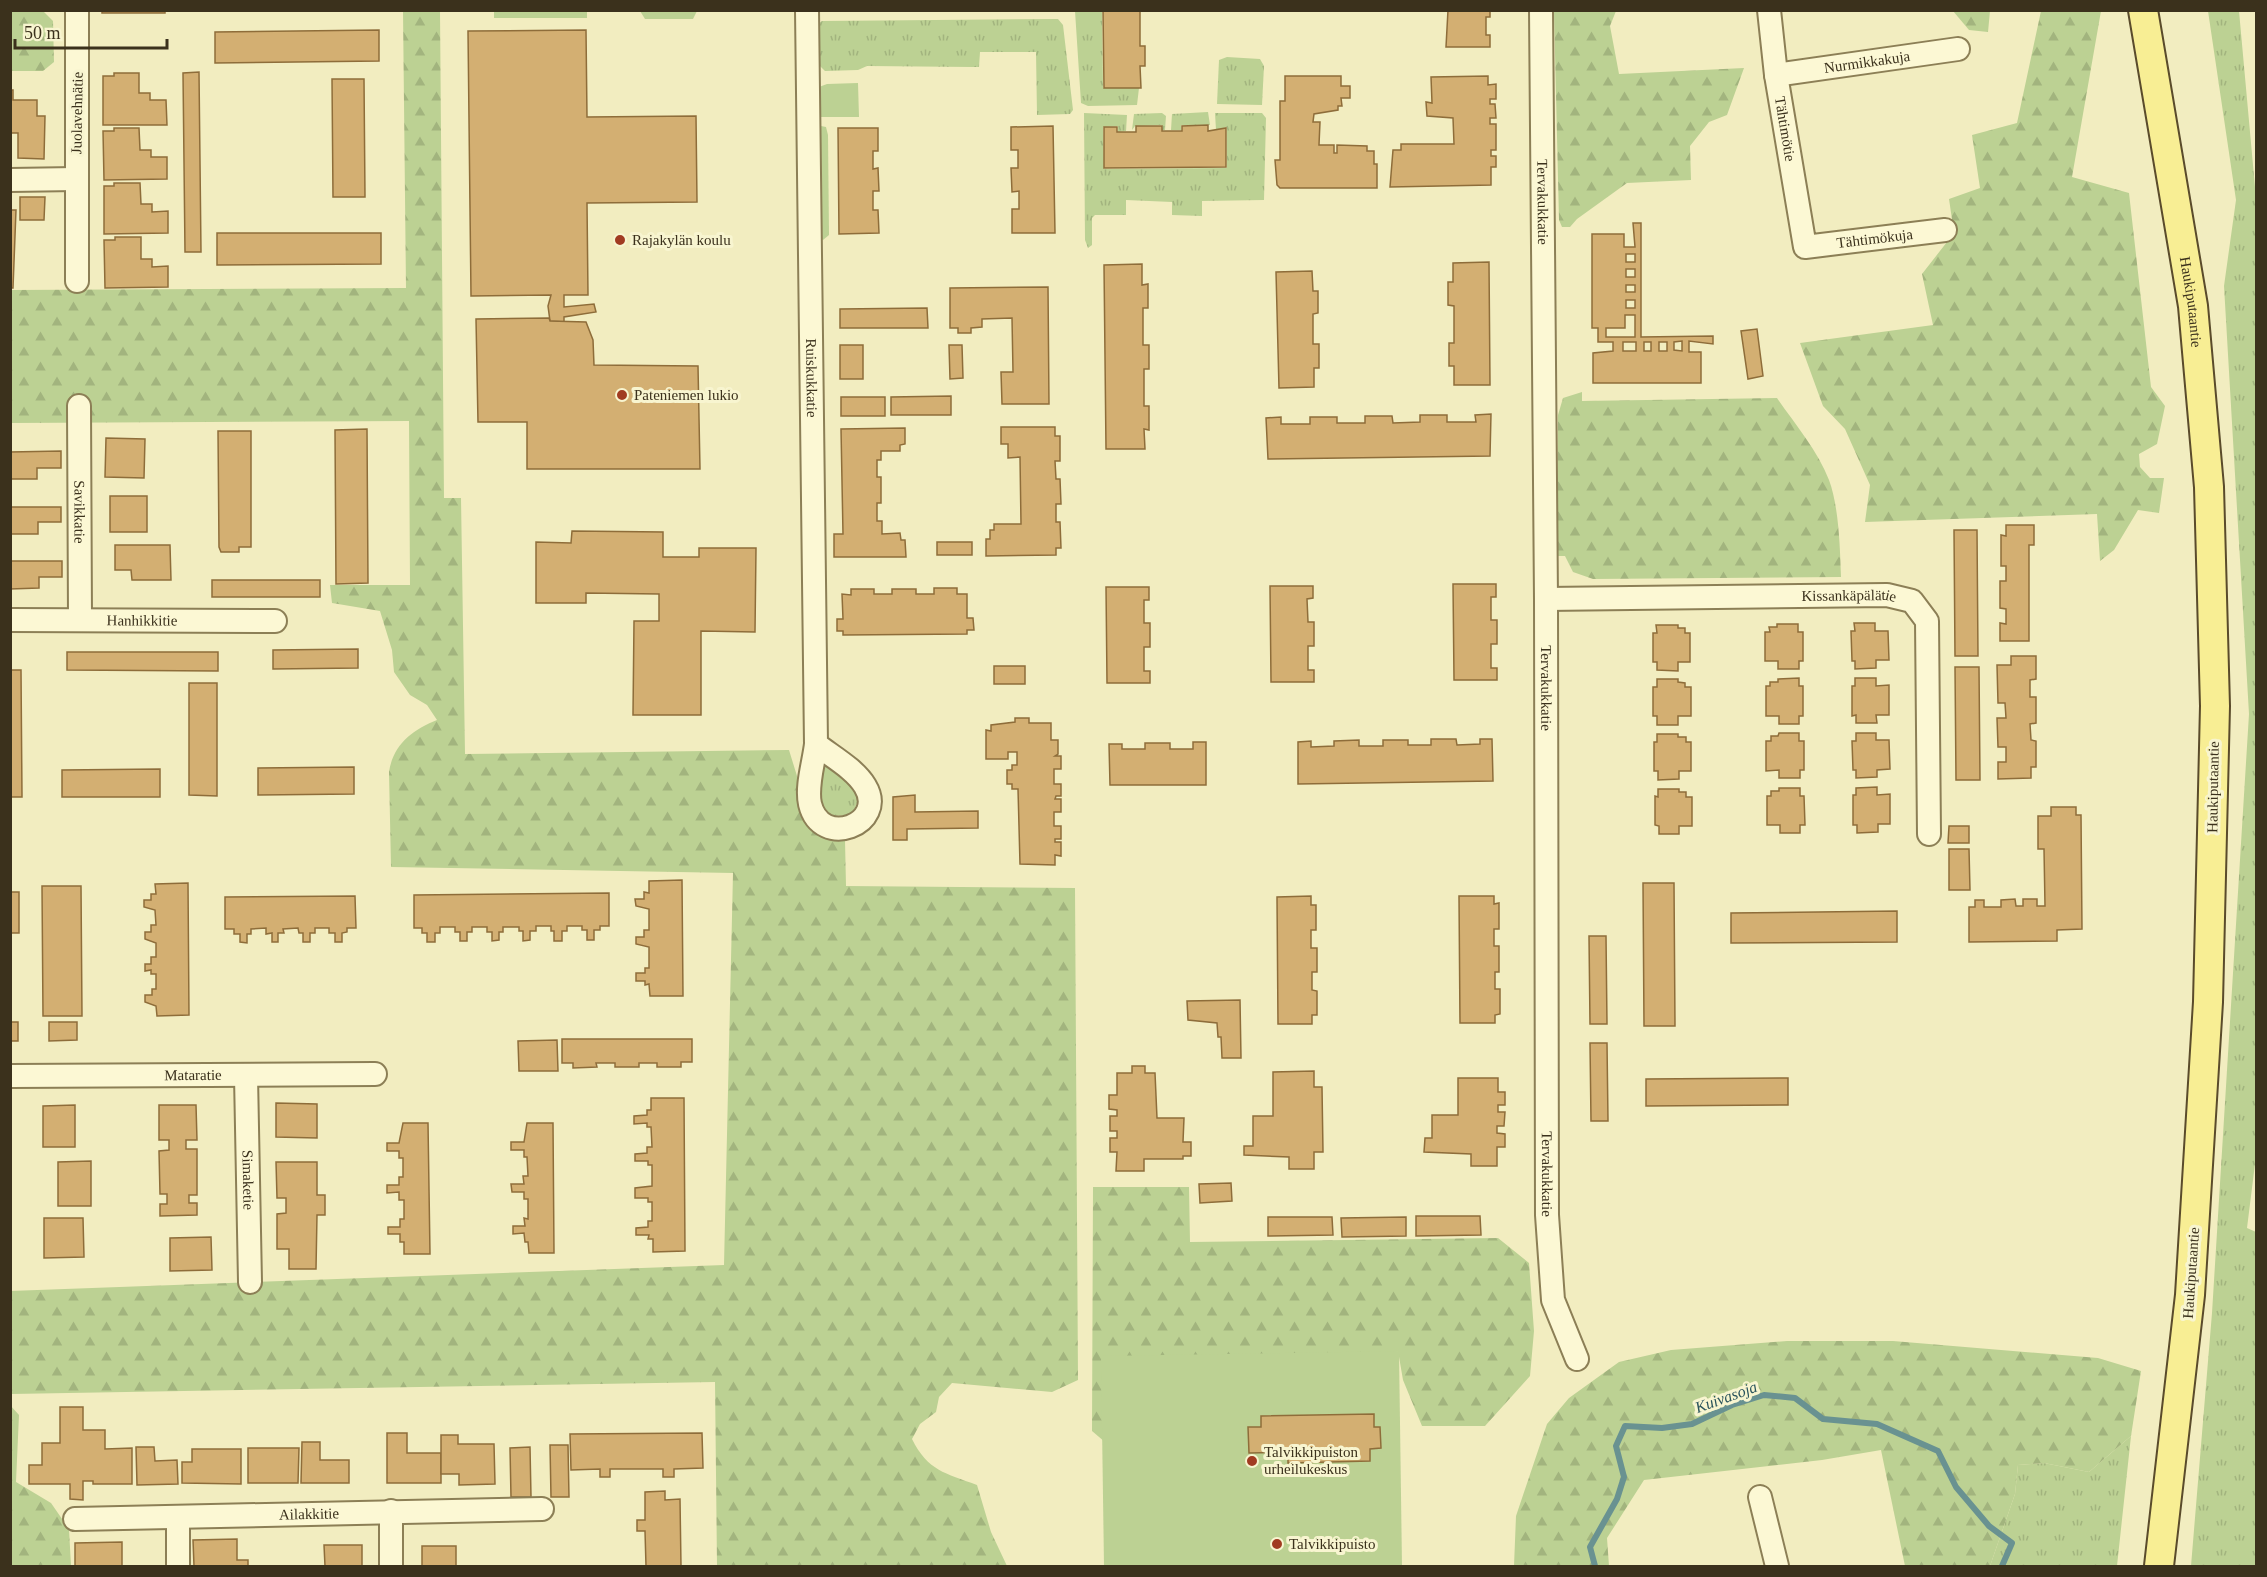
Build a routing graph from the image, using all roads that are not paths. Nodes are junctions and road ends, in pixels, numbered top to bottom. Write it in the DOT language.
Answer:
graph roads {
  1 [pos="77,10"];
  2 [pos="807,10"];
  3 [pos="1541,10"];
  4 [pos="1769,10"];
  5 [pos="2143,10"];
  6 [pos="1958,49"];
  7 [pos="1776,75"];
  8 [pos="76,179"];
  9 [pos="10,180"];
  10 [pos="1945,230"];
  11 [pos="1804,247"];
  12 [pos="77,281"];
  13 [pos="79,406"];
  14 [pos="1546,598"];
  15 [pos="80,618"];
  16 [pos="10,620"];
  17 [pos="275,621"];
  18 [pos="816,744"];
  19 [pos="1929,834"];
  20 [pos="375,1074"];
  21 [pos="10,1076"];
  22 [pos="246,1076"];
  23 [pos="250,1282"];
  24 [pos="1577,1359"];
  25 [pos="1760,1497"];
  26 [pos="542,1509"];
  27 [pos="391,1511"];
  28 [pos="178,1518"];
  29 [pos="75,1519"];
  30 [pos="178,1566"];
  31 [pos="391,1566"];
  32 [pos="1777,1566"];
  33 [pos="2159,1566"];
  1 -- 8 [label="street, Juolavehnätie"];
  2 -- 18 [label="street, Ruiskukkatie"];
  3 -- 14 [label="street, Tervakukkatie"];
  4 -- 7 [label="street, Tähtimötie"];
  5 -- 33 [label="main road, Haukiputaantie"];
  6 -- 7 [label="street, Nurmikkakuja"];
  7 -- 11 [label="street, Tähtimötie"];
  8 -- 9 [label="street"];
  8 -- 12 [label="street, Juolavehnätie"];
  10 -- 11 [label="street, Tähtimökuja"];
  13 -- 15 [label="street, Savikkatie"];
  14 -- 19 [label="street, Kissankäpälätie"];
  14 -- 24 [label="street, Tervakukkatie"];
  15 -- 16 [label="street, Hanhikkitie"];
  15 -- 17 [label="street, Hanhikkitie"];
  20 -- 22 [label="street, Mataratie"];
  21 -- 22 [label="street, Mataratie"];
  22 -- 23 [label="street, Simaketie"];
  25 -- 32 [label="street"];
  26 -- 27 [label="street, Ailakkitie"];
  27 -- 28 [label="street, Ailakkitie"];
  27 -- 31 [label="street"];
  28 -- 29 [label="street, Ailakkitie"];
  28 -- 30 [label="street"];
}
